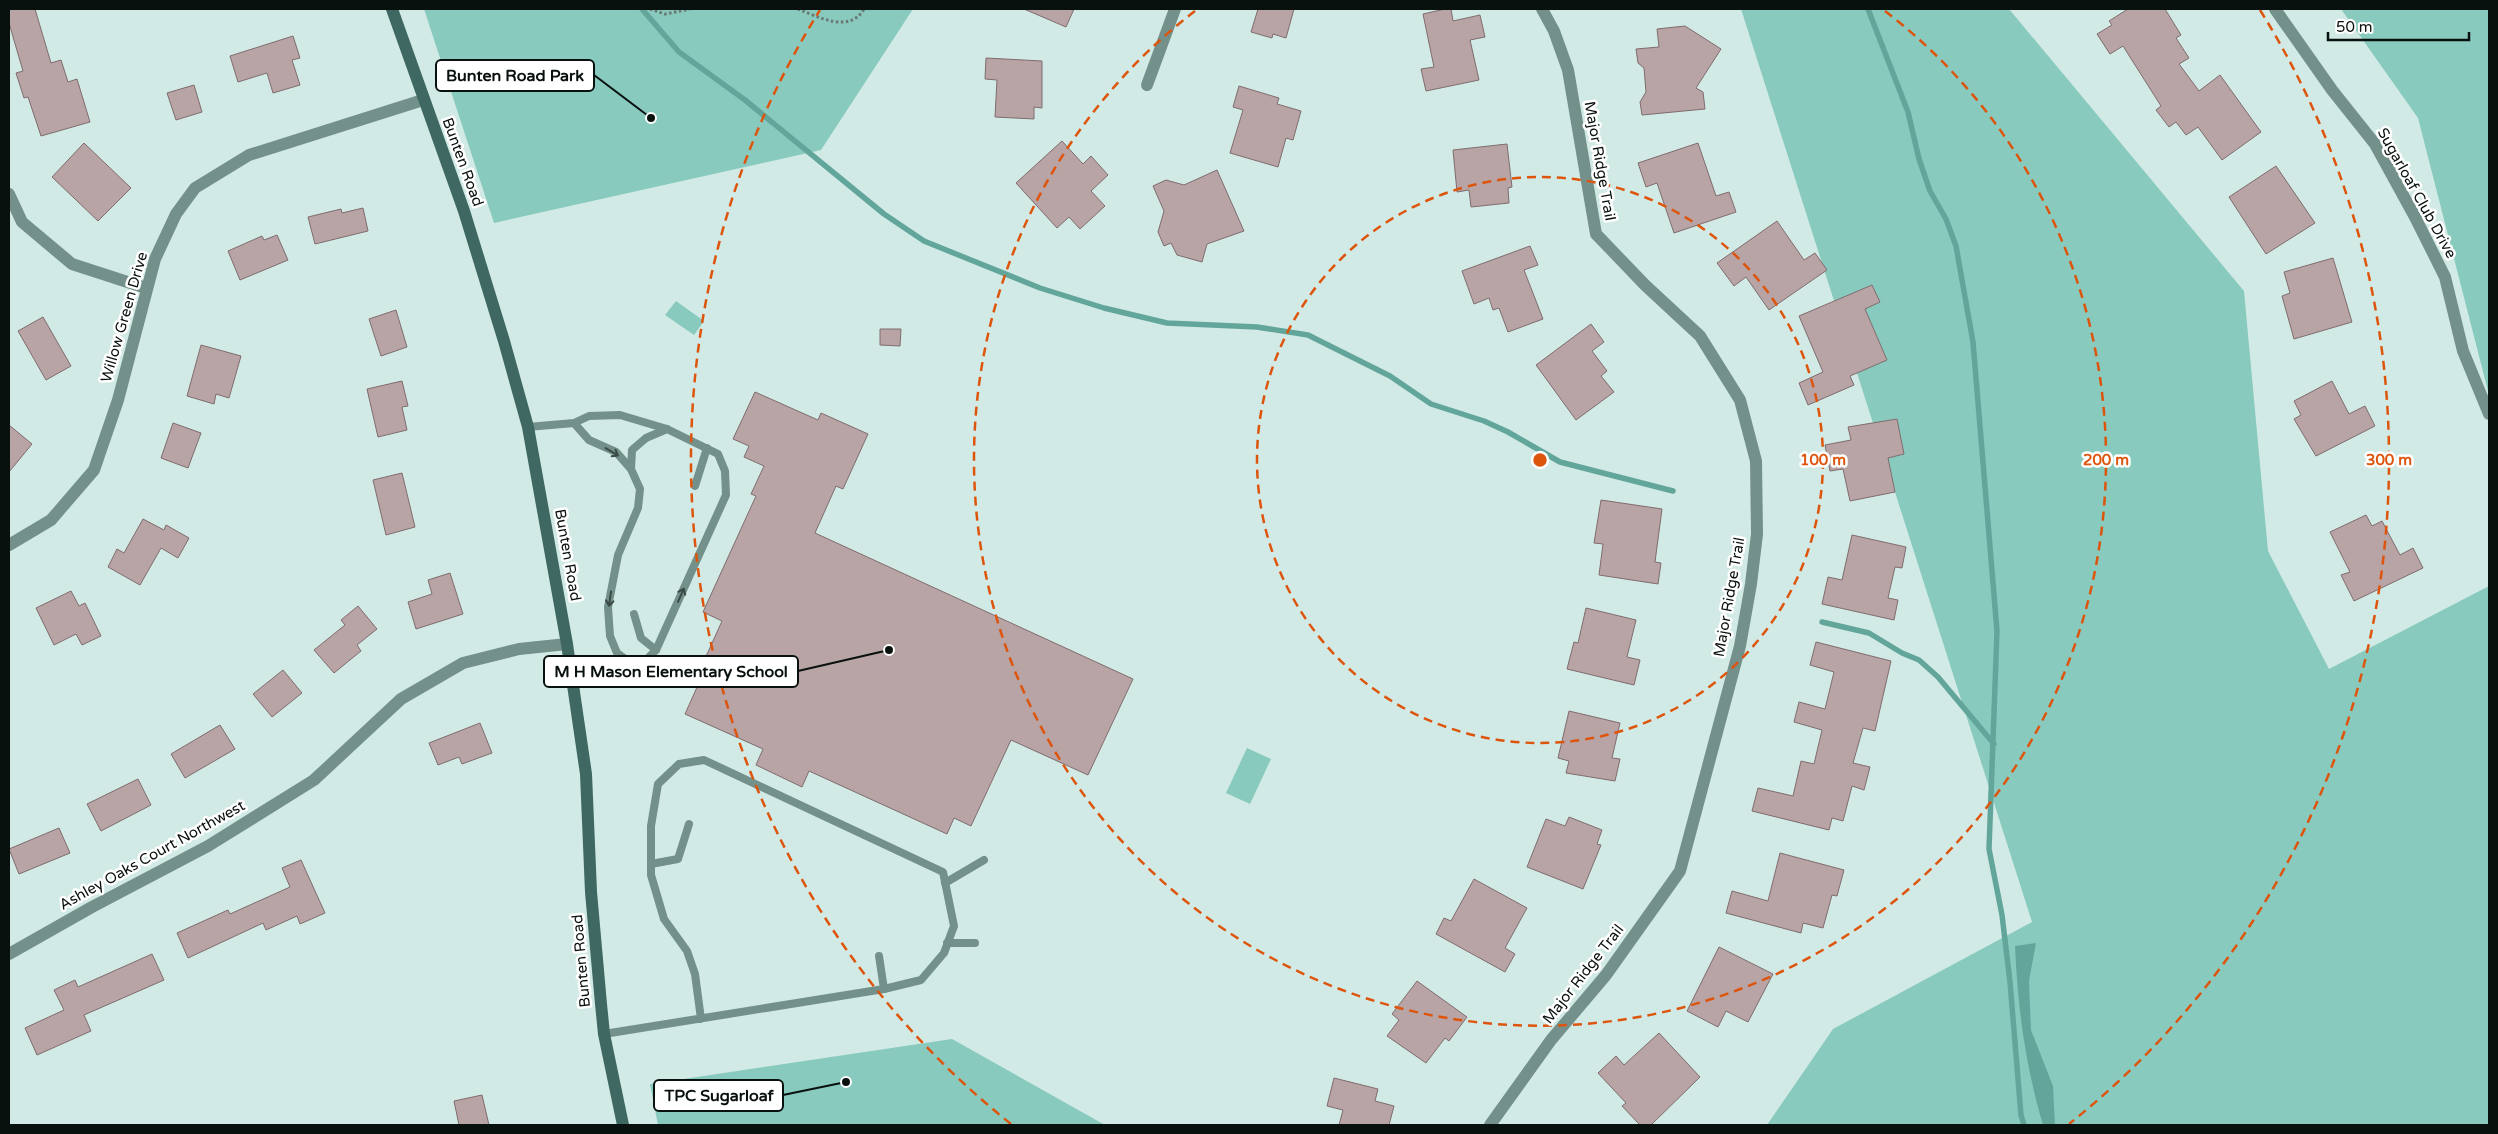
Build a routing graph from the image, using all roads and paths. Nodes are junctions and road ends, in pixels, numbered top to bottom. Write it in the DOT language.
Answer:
graph roads {
  1 [pos="392,9"];
  2 [pos="650,9"];
  3 [pos="690,9"];
  4 [pos="798,9"];
  5 [pos="864,9"];
  6 [pos="1176,9"];
  7 [pos="1542,9"];
  8 [pos="2275,9"];
  9 [pos="1147,86"];
  10 [pos="423,100"];
  11 [pos="9,194"];
  12 [pos="146,288"];
  13 [pos="2489,414"];
  14 [pos="574,423"];
  15 [pos="528,428"];
  16 [pos="667,429"];
  17 [pos="706,448"];
  18 [pos="631,469"];
  19 [pos="695,486"];
  20 [pos="9,545"];
  21 [pos="634,614"];
  22 [pos="567,644"];
  23 [pos="656,650"];
  24 [pos="689,824"];
  25 [pos="984,860"];
  26 [pos="651,864"];
  27 [pos="945,884"];
  28 [pos="975,942"];
  29 [pos="947,944"];
  30 [pos="9,954"];
  31 [pos="879,956"];
  32 [pos="884,989"];
  33 [pos="701,1020"];
  34 [pos="604,1034"];
  35 [pos="623,1125"];
  36 [pos="1490,1125"];
  1 -- 10 [label="street, Bunten Road"];
  2 -- 3 [label="path"];
  4 -- 5 [label="path"];
  6 -- 9 [label="street"];
  7 -- 36 [label="street, Major Ridge Trail"];
  8 -- 13 [label="street, Sugarloaf Club Drive"];
  10 -- 12 [label="street, Willow Green Drive"];
  10 -- 15 [label="street, Bunten Road"];
  11 -- 12 [label="street"];
  12 -- 20 [label="street, Willow Green Drive"];
  14 -- 15 [label="lane"];
  14 -- 16 [label="lane"];
  14 -- 18 [label="lane, one-way"];
  15 -- 22 [label="street, Bunten Road"];
  16 -- 17 [label="lane"];
  16 -- 18 [label="lane"];
  17 -- 19 [label="lane"];
  23 -- 17 [label="lane, one-way"];
  18 -- 23 [label="lane, one-way"];
  21 -- 23 [label="lane"];
  22 -- 30 [label="street, Ashley Oaks Court Northwest"];
  22 -- 34 [label="street, Bunten Road"];
  24 -- 26 [label="lane"];
  25 -- 27 [label="lane"];
  26 -- 27 [label="lane"];
  26 -- 33 [label="lane"];
  27 -- 29 [label="lane"];
  28 -- 29 [label="lane"];
  29 -- 32 [label="lane"];
  31 -- 32 [label="lane"];
  32 -- 33 [label="lane"];
  33 -- 34 [label="lane"];
  34 -- 35 [label="street, Bunten Road"];
}
